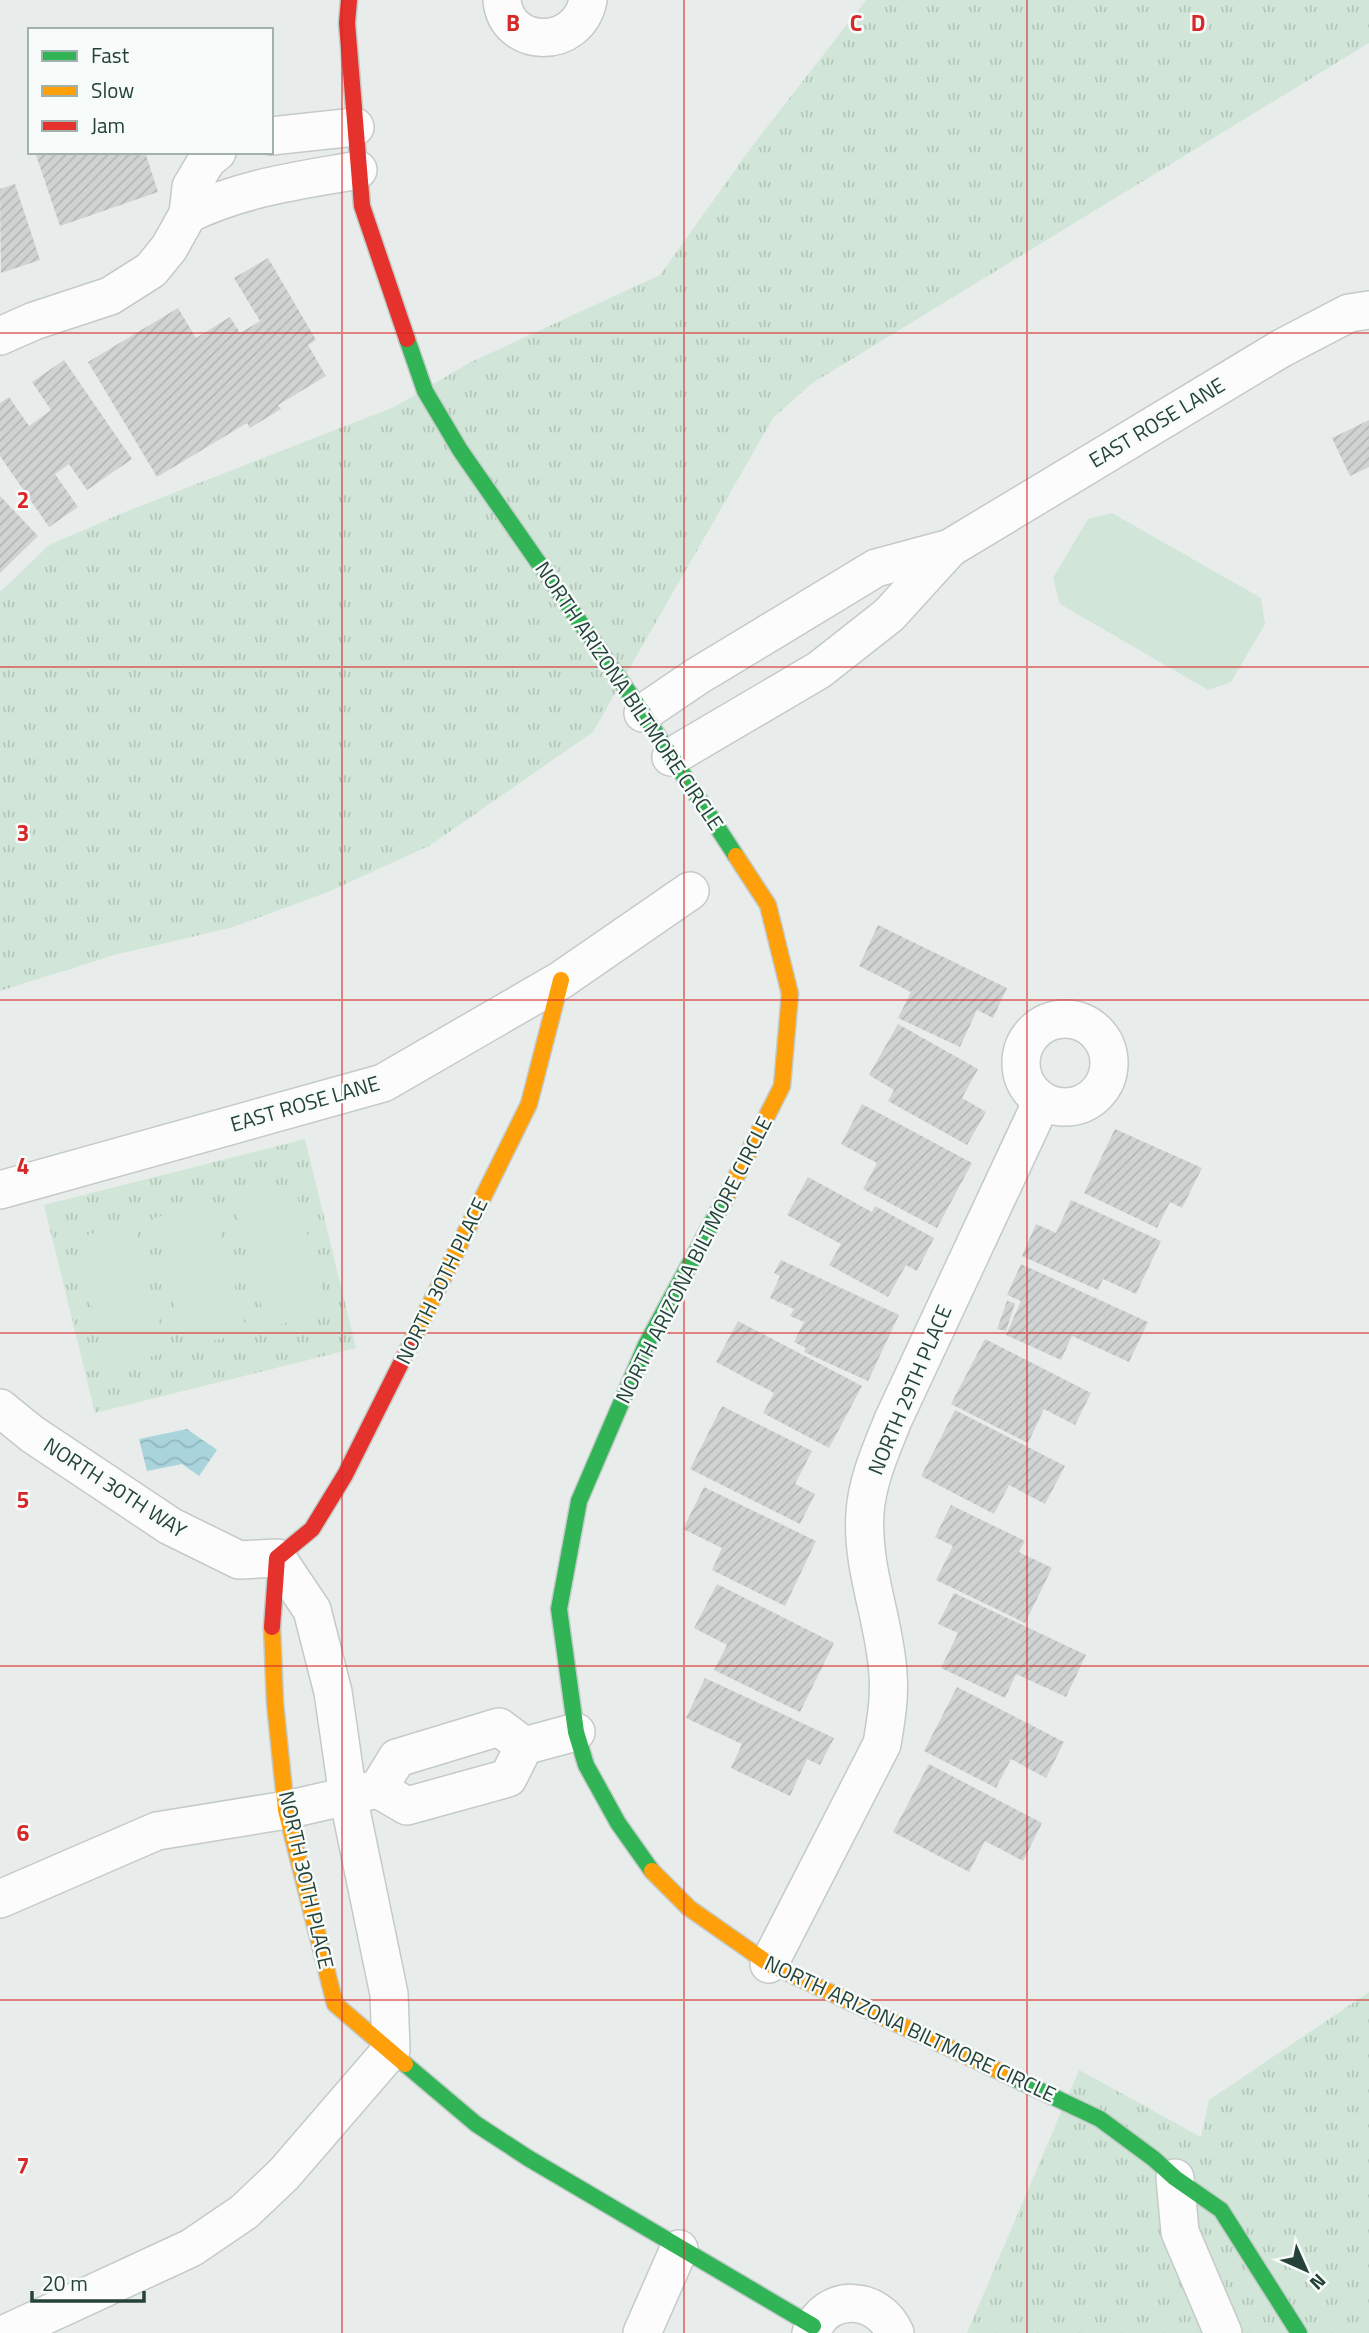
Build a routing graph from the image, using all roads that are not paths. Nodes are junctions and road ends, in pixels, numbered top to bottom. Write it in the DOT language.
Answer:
graph roads {
  1 [pos="349,0"];
  2 [pos="502,0"];
  3 [pos="588,0"];
  4 [pos="355,127"];
  5 [pos="273,136"];
  6 [pos="215,154"];
  7 [pos="358,170"];
  8 [pos="188,214"];
  9 [pos="1369,310"];
  10 [pos="0,336"];
  11 [pos="950,548"];
  12 [pos="643,713"];
  13 [pos="671,757"];
  14 [pos="690,891"];
  15 [pos="561,980"];
  16 [pos="1042,1101"];
  17 [pos="0,1190"];
  18 [pos="0,1408"];
  19 [pos="277,1558"];
  20 [pos="576,1732"];
  21 [pos="524,1746"];
  22 [pos="363,1792"];
  23 [pos="286,1810"];
  24 [pos="0,1899"];
  25 [pos="769,1964"];
  26 [pos="391,2050"];
  27 [pos="1175,2178"];
  28 [pos="679,2249"];
  29 [pos="812,2330"];
  30 [pos="8,2333"];
  31 [pos="642,2333"];
  32 [pos="895,2333"];
  33 [pos="1223,2333"];
  34 [pos="1300,2333"];
  1 -- 4 [label="street, NORTH ARIZONA BILTMORE CIRCLE"];
  2 -- 3 [label="street"];
  4 -- 5 [label="street"];
  4 -- 7 [label="street, NORTH ARIZONA BILTMORE CIRCLE"];
  6 -- 8 [label="street"];
  7 -- 8 [label="street"];
  7 -- 12 [label="street, NORTH ARIZONA BILTMORE CIRCLE"];
  8 -- 10 [label="street"];
  9 -- 11 [label="street, EAST ROSE LANE"];
  11 -- 12 [label="street, EAST ROSE LANE"];
  11 -- 13 [label="street, EAST ROSE LANE"];
  12 -- 13 [label="street, NORTH ARIZONA BILTMORE CIRCLE"];
  13 -- 20 [label="street, NORTH ARIZONA BILTMORE CIRCLE"];
  14 -- 15 [label="street, EAST ROSE LANE"];
  15 -- 17 [label="street, EAST ROSE LANE"];
  15 -- 19 [label="street, NORTH 30TH PLACE"];
  16 -- 25 [label="street, NORTH 29TH PLACE"];
  18 -- 19 [label="street, NORTH 30TH WAY"];
  19 -- 22 [label="street"];
  19 -- 23 [label="street, NORTH 30TH PLACE"];
  20 -- 21 [label="street"];
  20 -- 25 [label="street, NORTH ARIZONA BILTMORE CIRCLE"];
  21 -- 22 [label="street"];
  21 -- 22 [label="street"];
  22 -- 23 [label="street"];
  22 -- 26 [label="street"];
  23 -- 24 [label="street"];
  23 -- 26 [label="street, NORTH 30TH PLACE"];
  25 -- 27 [label="street, NORTH ARIZONA BILTMORE CIRCLE"];
  26 -- 28 [label="street, NORTH 30TH PLACE"];
  26 -- 30 [label="street"];
  27 -- 33 [label="street"];
  27 -- 34 [label="street, NORTH ARIZONA BILTMORE CIRCLE"];
  28 -- 29 [label="street, NORTH 30TH PLACE"];
  28 -- 31 [label="street"];
  29 -- 32 [label="street, NORTH 30TH PLACE"];
}
